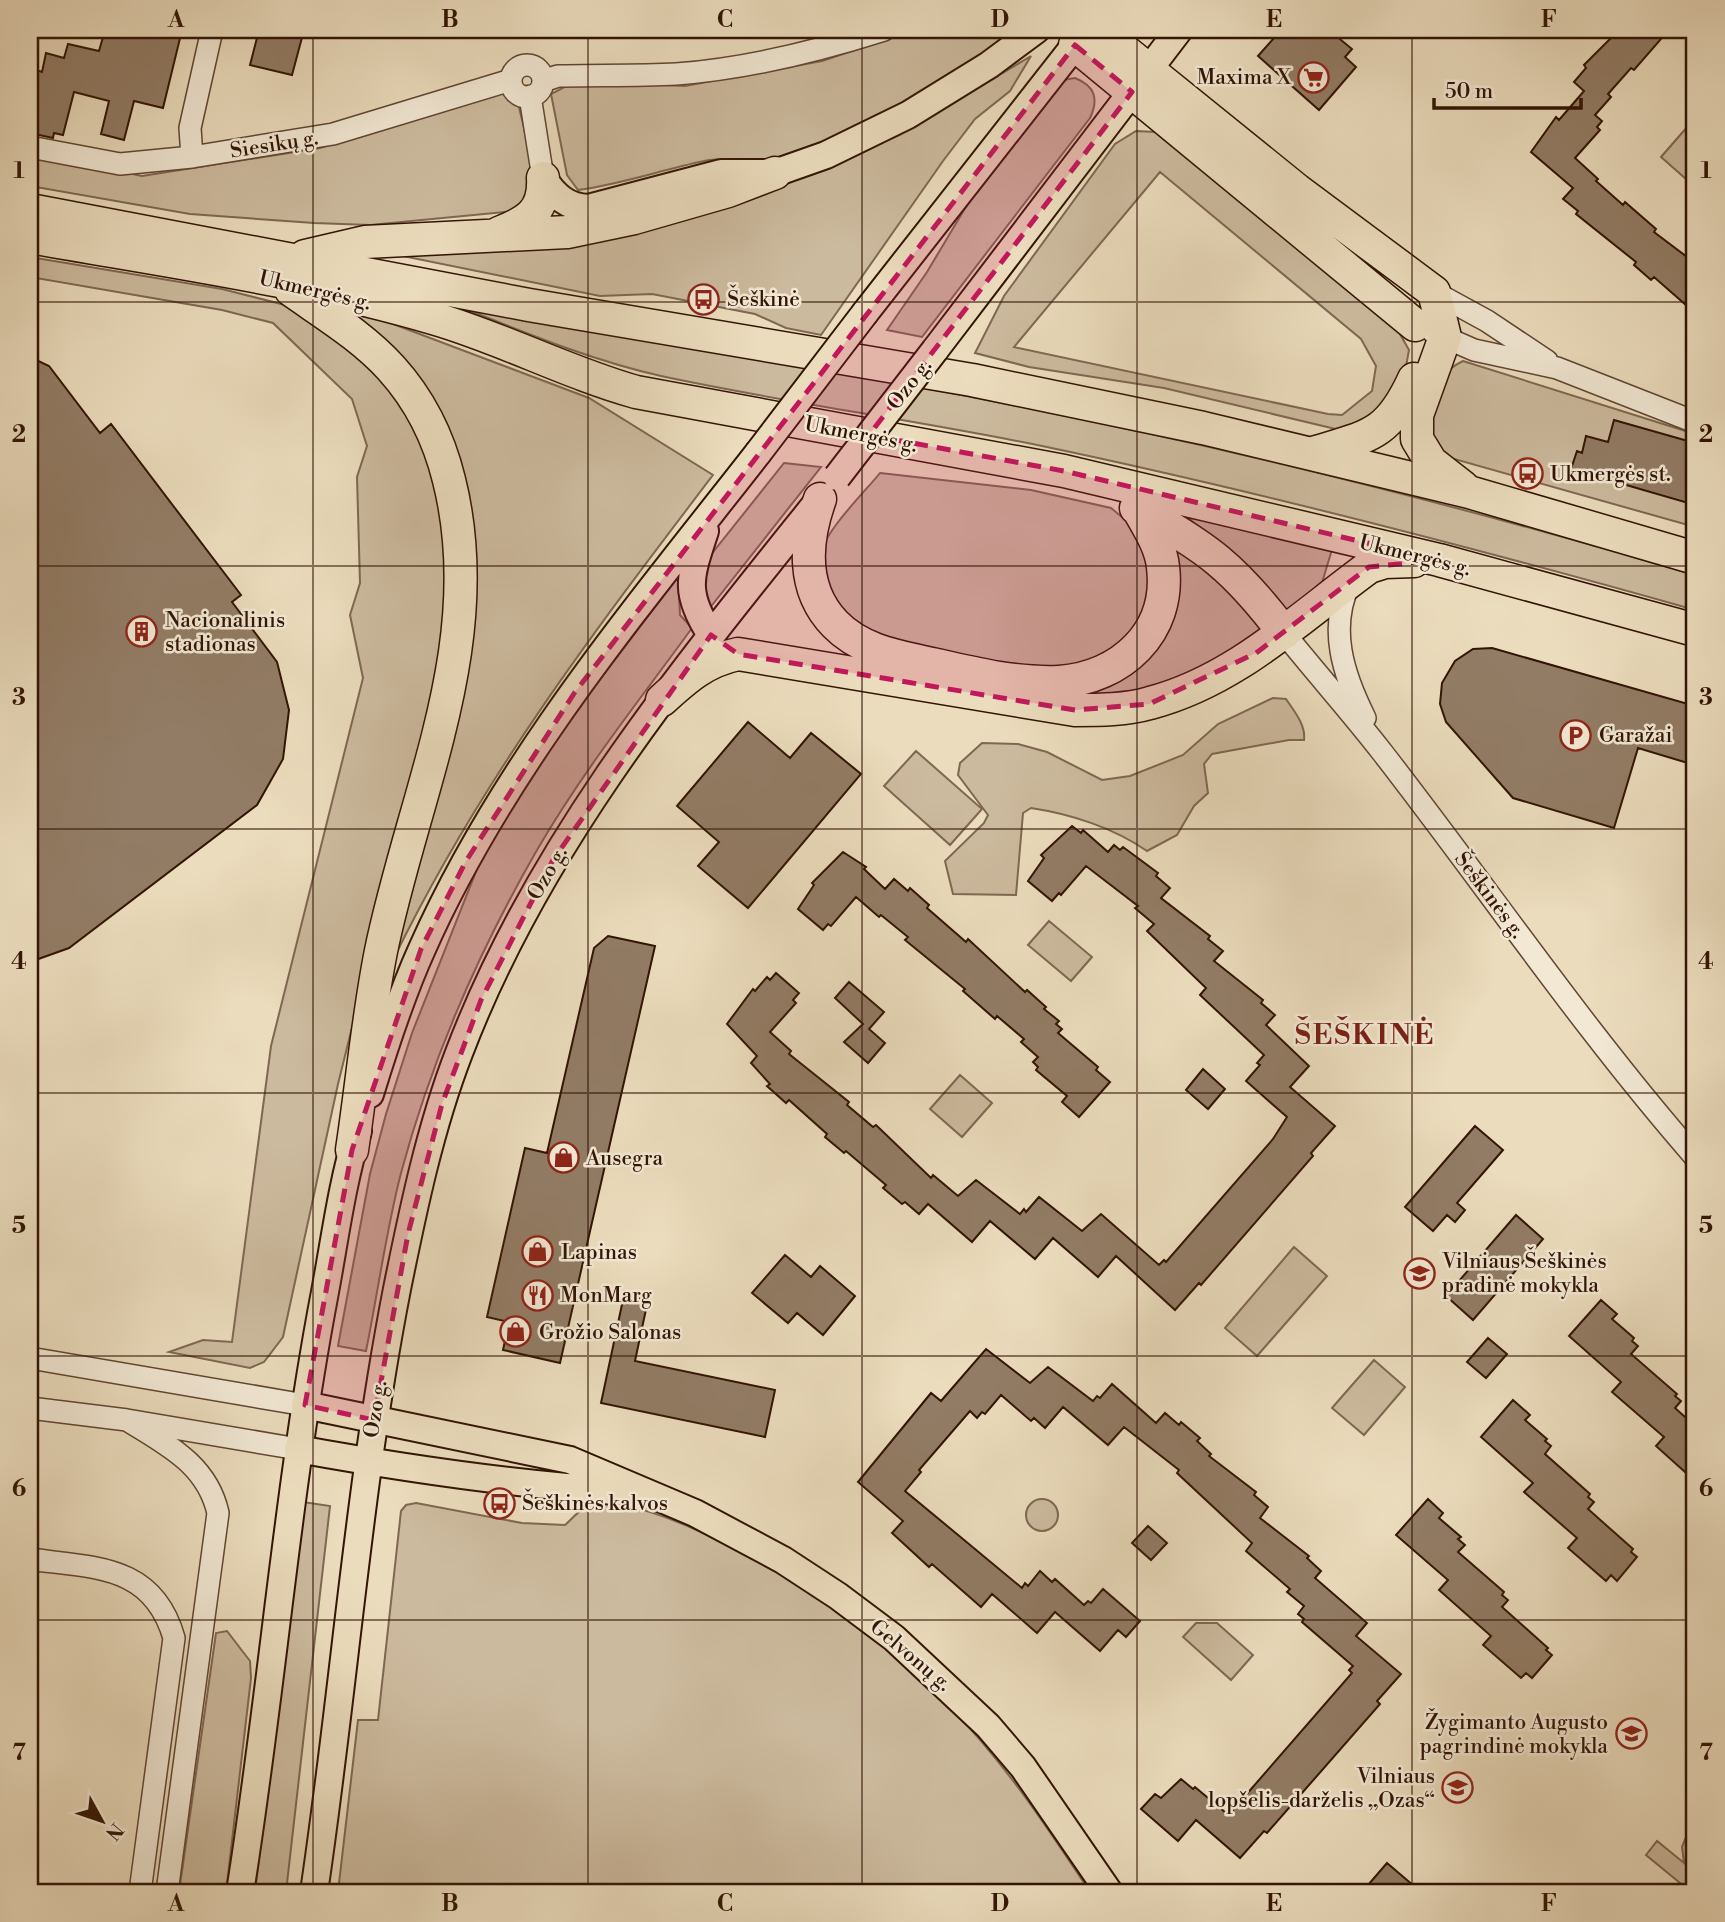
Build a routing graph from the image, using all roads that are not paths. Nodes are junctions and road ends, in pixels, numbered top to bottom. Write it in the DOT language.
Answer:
graph roads {
  1 [pos="212,30"];
  2 [pos="884,30"];
  3 [pos="1036,30"];
  4 [pos="1180,30"];
  5 [pos="1087,35"];
  6 [pos="1141,81"];
  7 [pos="536,89"];
  8 [pos="30,147"];
  9 [pos="192,157"];
  10 [pos="775,173"];
  11 [pos="543,178"];
  12 [pos="30,210"];
  13 [pos="493,236"];
  14 [pos="30,237"];
  15 [pos="286,270"];
  16 [pos="1434,292"];
  17 [pos="1415,325"];
  18 [pos="1445,337"];
  19 [pos="1557,368"];
  20 [pos="1695,422"];
  21 [pos="1311,453"];
  22 [pos="1063,471"];
  23 [pos="828,488"];
  24 [pos="1469,492"];
  25 [pos="1138,509"];
  26 [pos="711,513"];
  27 [pos="1695,558"];
  28 [pos="1439,560"];
  29 [pos="1350,581"];
  30 [pos="1695,630"];
  31 [pos="1284,634"];
  32 [pos="711,635"];
  33 [pos="738,654"];
  34 [pos="662,700"];
  35 [pos="1381,751"];
  36 [pos="352,1150"];
  37 [pos="1695,1157"];
  38 [pos="30,1358"];
  39 [pos="305,1405"];
  40 [pos="30,1408"];
  41 [pos="127,1420"];
  42 [pos="374,1420"];
  43 [pos="298,1449"];
  44 [pos="367,1461"];
  45 [pos="649,1493"];
  46 [pos="30,1559"];
  47 [pos="140,1892"];
  48 [pos="167,1892"];
  49 [pos="240,1892"];
  50 [pos="314,1892"];
  51 [pos="1109,1892"];
  1 -- 9 [label="street"];
  2 -- 7 [label="street"];
  3 -- 10 [label="main road"];
  4 -- 6 [label="main road, Ozo g."];
  5 -- 6 [label="highway"];
  5 -- 26 [label="main road, bridge"];
  6 -- 16 [label="highway"];
  6 -- 17 [label="highway"];
  6 -- 23 [label="main road, Ozo g., bridge"];
  7 -- 9 [label="street, Siesikų g."];
  7 -- 11 [label="street"];
  8 -- 9 [label="street, Siesikų g."];
  10 -- 11 [label="main road"];
  10 -- 13 [label="highway"];
  11 -- 13 [label="highway"];
  12 -- 15 [label="highway, Ukmergės g."];
  13 -- 15 [label="highway"];
  14 -- 15 [label="highway, Ukmergės g."];
  15 -- 21 [label="highway, Ukmergės g."];
  15 -- 22 [label="highway, Ukmergės g."];
  15 -- 36 [label="highway"];
  16 -- 17 [label="highway"];
  16 -- 18 [label="highway"];
  16 -- 19 [label="street"];
  17 -- 18 [label="street"];
  17 -- 21 [label="highway"];
  18 -- 19 [label="street"];
  18 -- 24 [label="highway"];
  19 -- 20 [label="street"];
  21 -- 24 [label="highway, Ukmergės g."];
  22 -- 25 [label="highway"];
  22 -- 28 [label="highway, Ukmergės g."];
  23 -- 25 [label="highway"];
  23 -- 32 [label="main road, Ozo g."];
  24 -- 27 [label="highway, Ukmergės g."];
  25 -- 31 [label="highway"];
  26 -- 32 [label="main road"];
  26 -- 36 [label="main road"];
  28 -- 29 [label="highway"];
  28 -- 30 [label="highway, Ukmergės g."];
  29 -- 31 [label="highway"];
  29 -- 35 [label="street"];
  31 -- 33 [label="highway"];
  31 -- 35 [label="street, Šeškinės g."];
  32 -- 33 [label="highway"];
  32 -- 34 [label="main road, Ozo g."];
  33 -- 34 [label="highway"];
  34 -- 42 [label="main road, Ozo g."];
  35 -- 37 [label="street, Šeškinės g."];
  36 -- 39 [label="main road"];
  38 -- 39 [label="street"];
  39 -- 42 [label="main road, Gelvonų g."];
  39 -- 43 [label="main road"];
  40 -- 41 [label="street"];
  41 -- 43 [label="street"];
  41 -- 48 [label="street"];
  42 -- 44 [label="main road, Ozo g."];
  42 -- 45 [label="main road, Gelvonų g."];
  43 -- 44 [label="main road, Gelvonų g."];
  43 -- 49 [label="main road"];
  44 -- 45 [label="main road, Gelvonų g."];
  44 -- 50 [label="main road, Ozo g."];
  45 -- 51 [label="main road, Gelvonų g."];
  46 -- 47 [label="street"];
}
